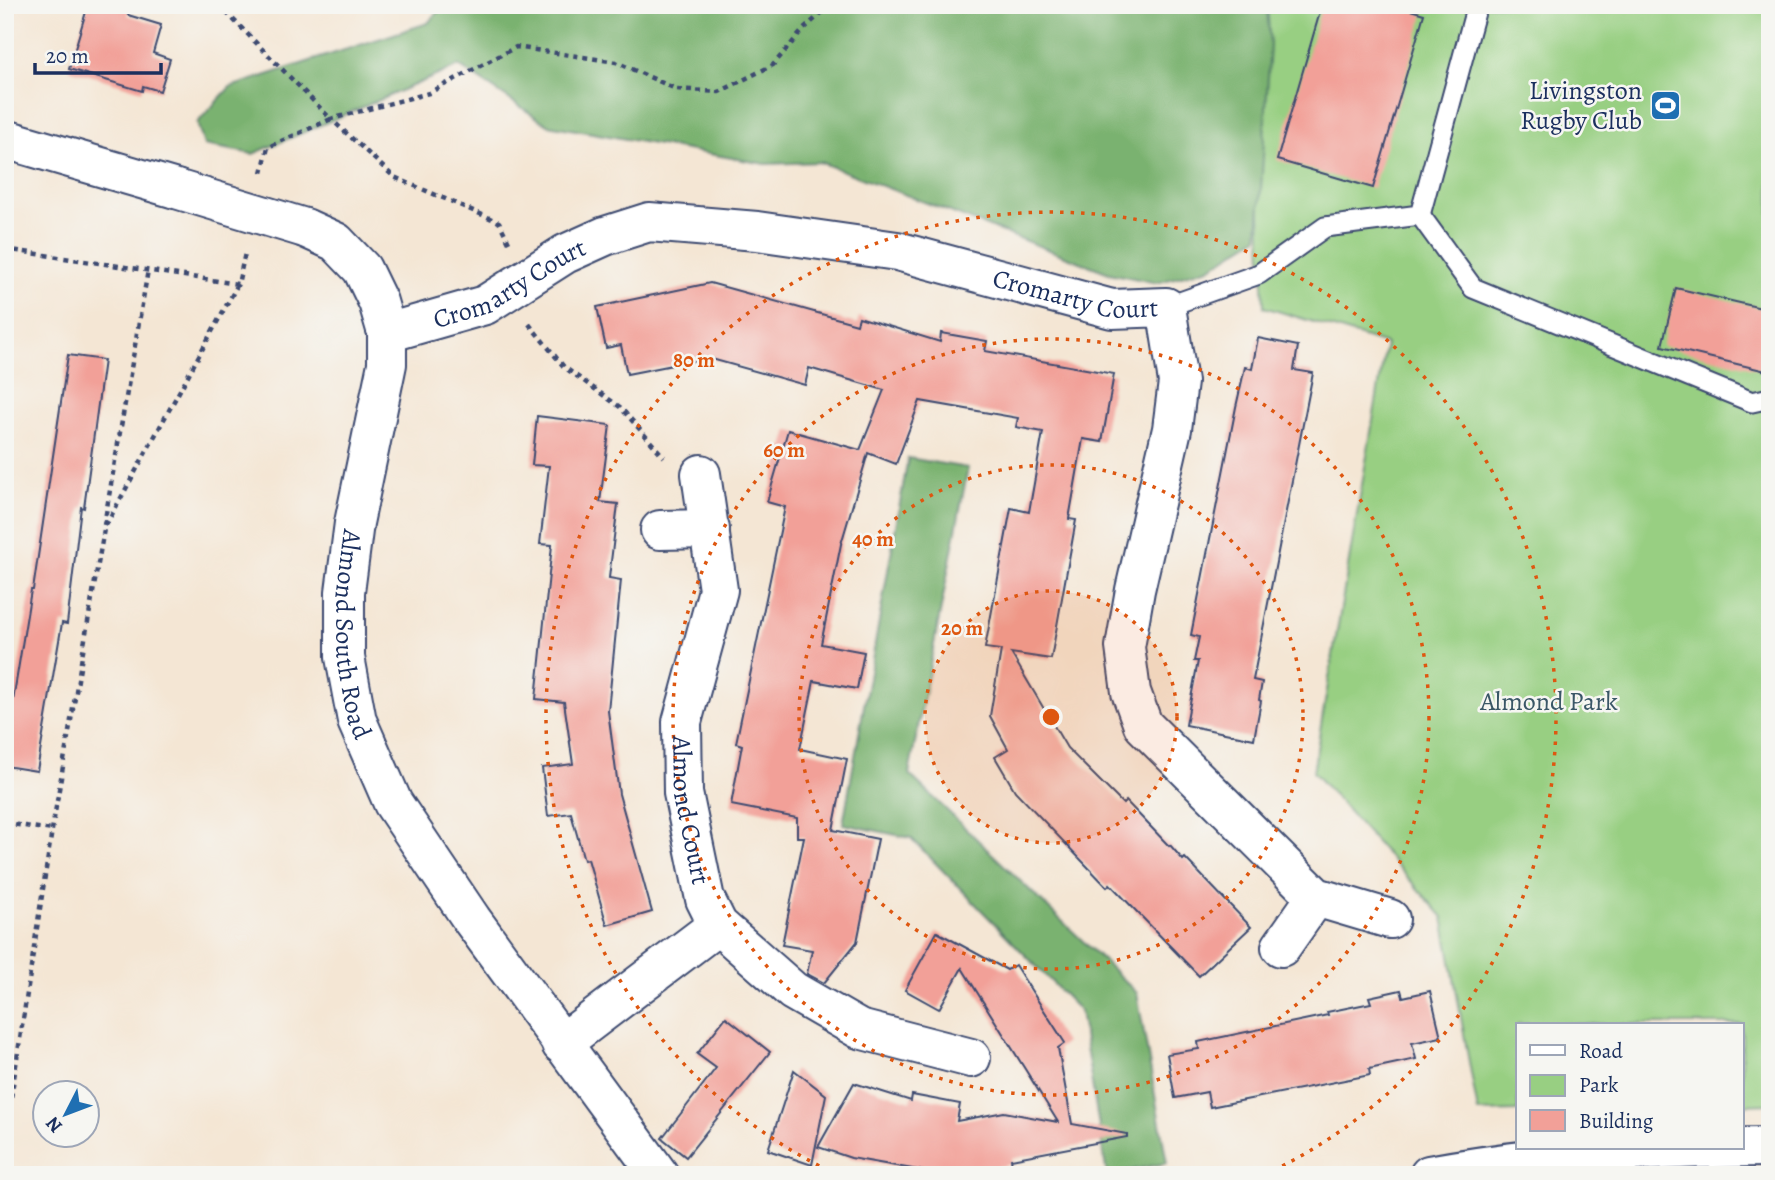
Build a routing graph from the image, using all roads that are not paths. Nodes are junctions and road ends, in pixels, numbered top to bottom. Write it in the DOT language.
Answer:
graph roads {
  1 [pos="1477,5"];
  2 [pos="5,139"];
  3 [pos="1420,215"];
  4 [pos="1166,307"];
  5 [pos="387,333"];
  6 [pos="1770,398"];
  7 [pos="701,474"];
  8 [pos="710,529"];
  9 [pos="660,530"];
  10 [pos="1316,897"];
  11 [pos="1390,919"];
  12 [pos="718,925"];
  13 [pos="1281,947"];
  14 [pos="561,1044"];
  15 [pos="971,1058"];
  16 [pos="1770,1147"];
  17 [pos="1678,1161"];
  18 [pos="659,1175"];
  19 [pos="1429,1175"];
  1 -- 3 [label="lane"];
  2 -- 5 [label="street, Almond South Road, bridge"];
  3 -- 4 [label="lane"];
  3 -- 6 [label="lane"];
  4 -- 5 [label="street, Cromarty Court"];
  4 -- 10 [label="street, Cromarty Court"];
  5 -- 14 [label="street, Almond South Road"];
  7 -- 8 [label="street, Almond Court"];
  8 -- 9 [label="street"];
  8 -- 12 [label="street, Almond Court"];
  10 -- 11 [label="street, Cromarty Court"];
  10 -- 13 [label="street"];
  12 -- 14 [label="street"];
  12 -- 15 [label="street, Almond Court"];
  14 -- 18 [label="street, Almond South Road"];
  16 -- 17 [label="street"];
  17 -- 19 [label="street"];
}
